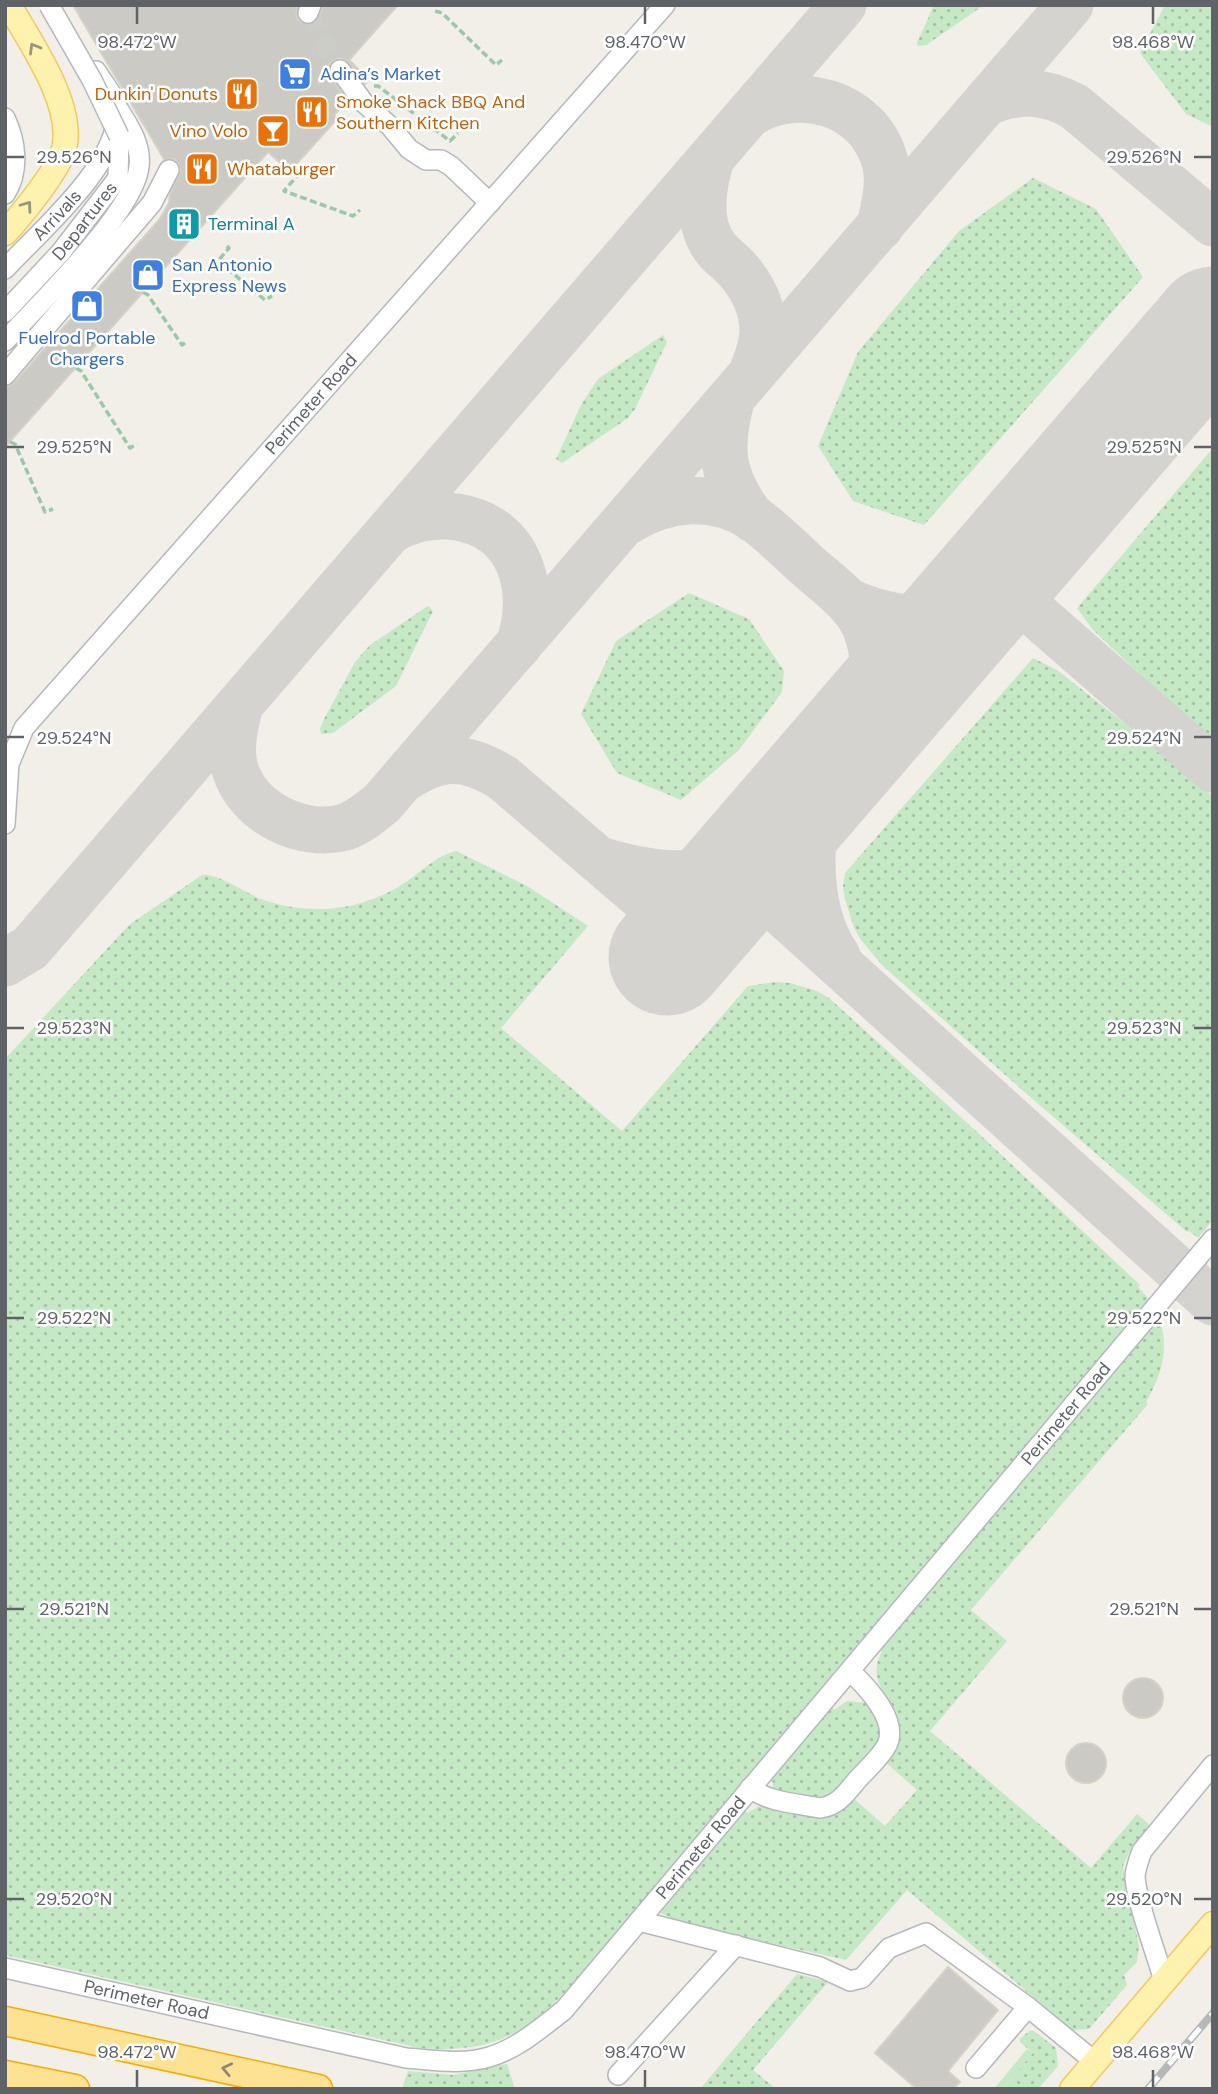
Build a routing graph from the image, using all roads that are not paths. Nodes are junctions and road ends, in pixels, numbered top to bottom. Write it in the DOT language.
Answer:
graph roads {
  1 [pos="9,5"];
  2 [pos="49,5"];
  3 [pos="60,5"];
  4 [pos="665,5"];
  5 [pos="340,70"];
  6 [pos="117,107"];
  7 [pos="5,118"];
  8 [pos="169,170"];
  9 [pos="5,194"];
  10 [pos="490,202"];
  11 [pos="5,233"];
  12 [pos="5,269"];
  13 [pos="6,311"];
  14 [pos="5,341"];
  15 [pos="5,376"];
  16 [pos="24,728"];
  17 [pos="5,744"];
  18 [pos="5,824"];
  19 [pos="1213,1238"];
  20 [pos="850,1671"];
  21 [pos="1213,1765"];
  22 [pos="750,1788"];
  23 [pos="639,1921"];
  24 [pos="1213,1924"];
  25 [pos="736,1945"];
  26 [pos="5,1968"];
  27 [pos="1164,1981"];
  28 [pos="1028,2007"];
  29 [pos="5,2021"];
  30 [pos="1095,2062"];
  31 [pos="976,2068"];
  32 [pos="5,2075"];
  33 [pos="618,2075"];
  34 [pos="75,2089"];
  35 [pos="318,2089"];
  36 [pos="1072,2089"];
  11 -- 1 [label="main road, one-way"];
  2 -- 13 [label="street, Departures, bridge"];
  3 -- 6 [label="street"];
  4 -- 10 [label="street, Perimeter Road"];
  5 -- 10 [label="street"];
  6 -- 12 [label="street, Arrivals"];
  6 -- 14 [label="street"];
  7 -- 9 [label="street"];
  8 -- 15 [label="street"];
  10 -- 16 [label="street, Perimeter Road"];
  16 -- 17 [label="street"];
  16 -- 18 [label="street, Perimeter Road"];
  19 -- 20 [label="street, Perimeter Road"];
  20 -- 22 [label="street, Perimeter Road"];
  20 -- 22 [label="street"];
  21 -- 27 [label="street"];
  22 -- 23 [label="street, Perimeter Road"];
  23 -- 25 [label="street"];
  23 -- 26 [label="street, Perimeter Road"];
  24 -- 27 [label="main road"];
  25 -- 28 [label="street"];
  25 -- 33 [label="street"];
  27 -- 30 [label="main road"];
  28 -- 30 [label="street"];
  28 -- 31 [label="street"];
  35 -- 29 [label="highway, one-way"];
  30 -- 36 [label="main road"];
  32 -- 34 [label="highway"];
}
